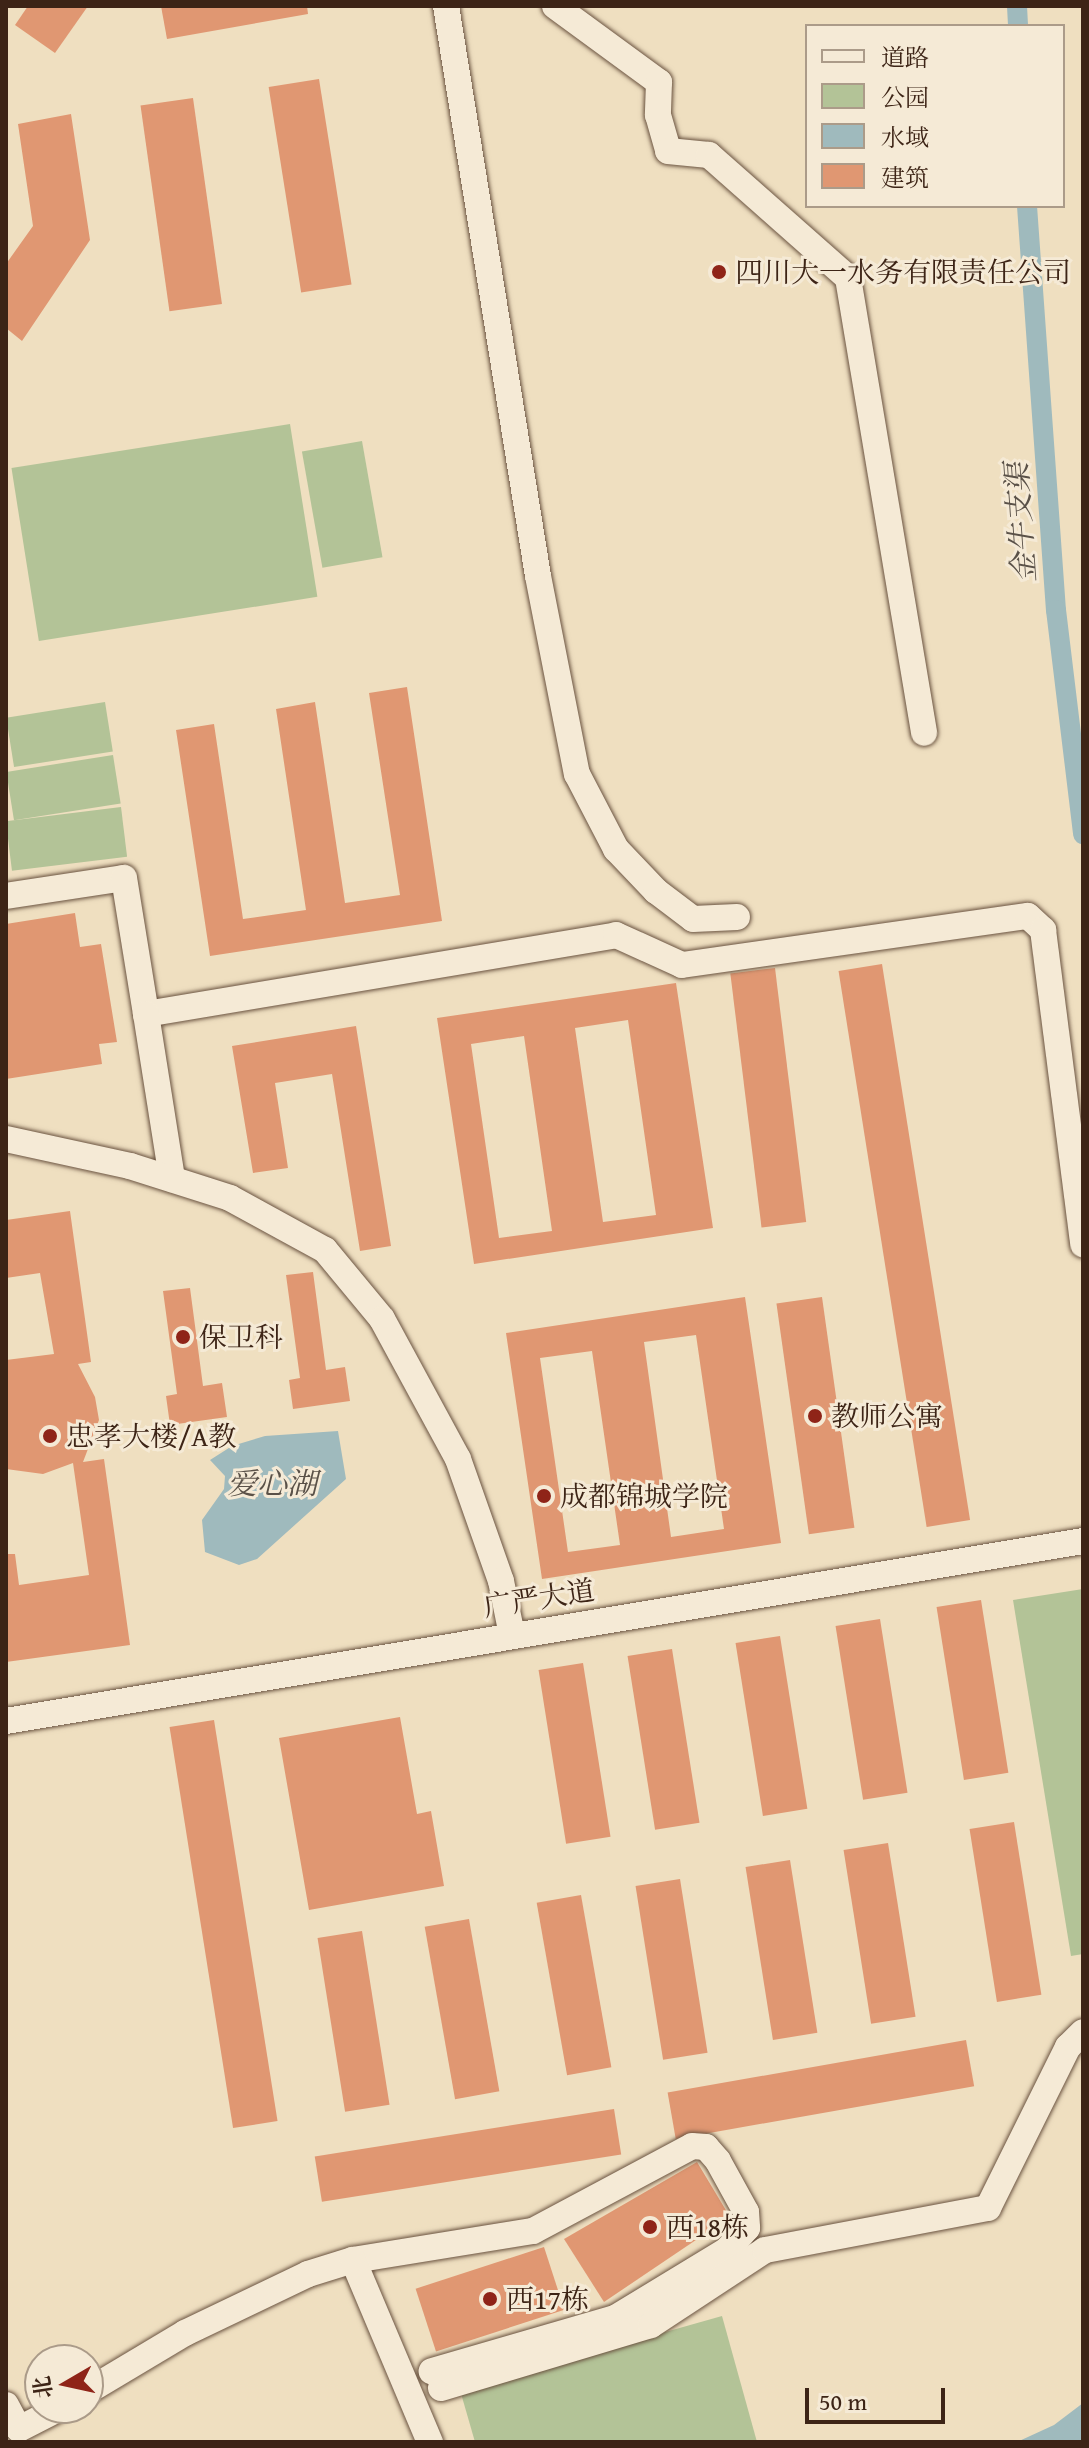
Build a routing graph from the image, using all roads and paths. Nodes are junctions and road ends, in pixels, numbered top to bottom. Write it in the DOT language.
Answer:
graph roads {
  1 [pos="446,6"];
  2 [pos="555,6"];
  3 [pos="924,733"];
  4 [pos="6,896"];
  5 [pos="737,917"];
  6 [pos="701,919"];
  7 [pos="709,961"];
  8 [pos="146,1014"];
  9 [pos="6,1139"];
  10 [pos="172,1179"];
  11 [pos="1083,1244"];
  12 [pos="1083,1541"];
  13 [pos="512,1635"];
  14 [pos="6,1721"];
  15 [pos="1083,2032"];
  16 [pos="353,2260"];
  17 [pos="104,2381"];
  18 [pos="6,2405"];
  19 [pos="29,2424"];
  20 [pos="430,2442"];
  1 -- 6 [label="street"];
  2 -- 3 [label="street"];
  4 -- 8 [label="street"];
  5 -- 6 [label="street"];
  6 -- 7 [label="street"];
  7 -- 8 [label="street"];
  7 -- 11 [label="street"];
  8 -- 10 [label="street"];
  9 -- 10 [label="street"];
  10 -- 13 [label="street"];
  12 -- 13 [label="street, 广严大道"];
  13 -- 14 [label="street, 广严大道"];
  15 -- 16 [label="street"];
  16 -- 17 [label="street"];
  16 -- 20 [label="street"];
  18 -- 19 [label="street"];
}
